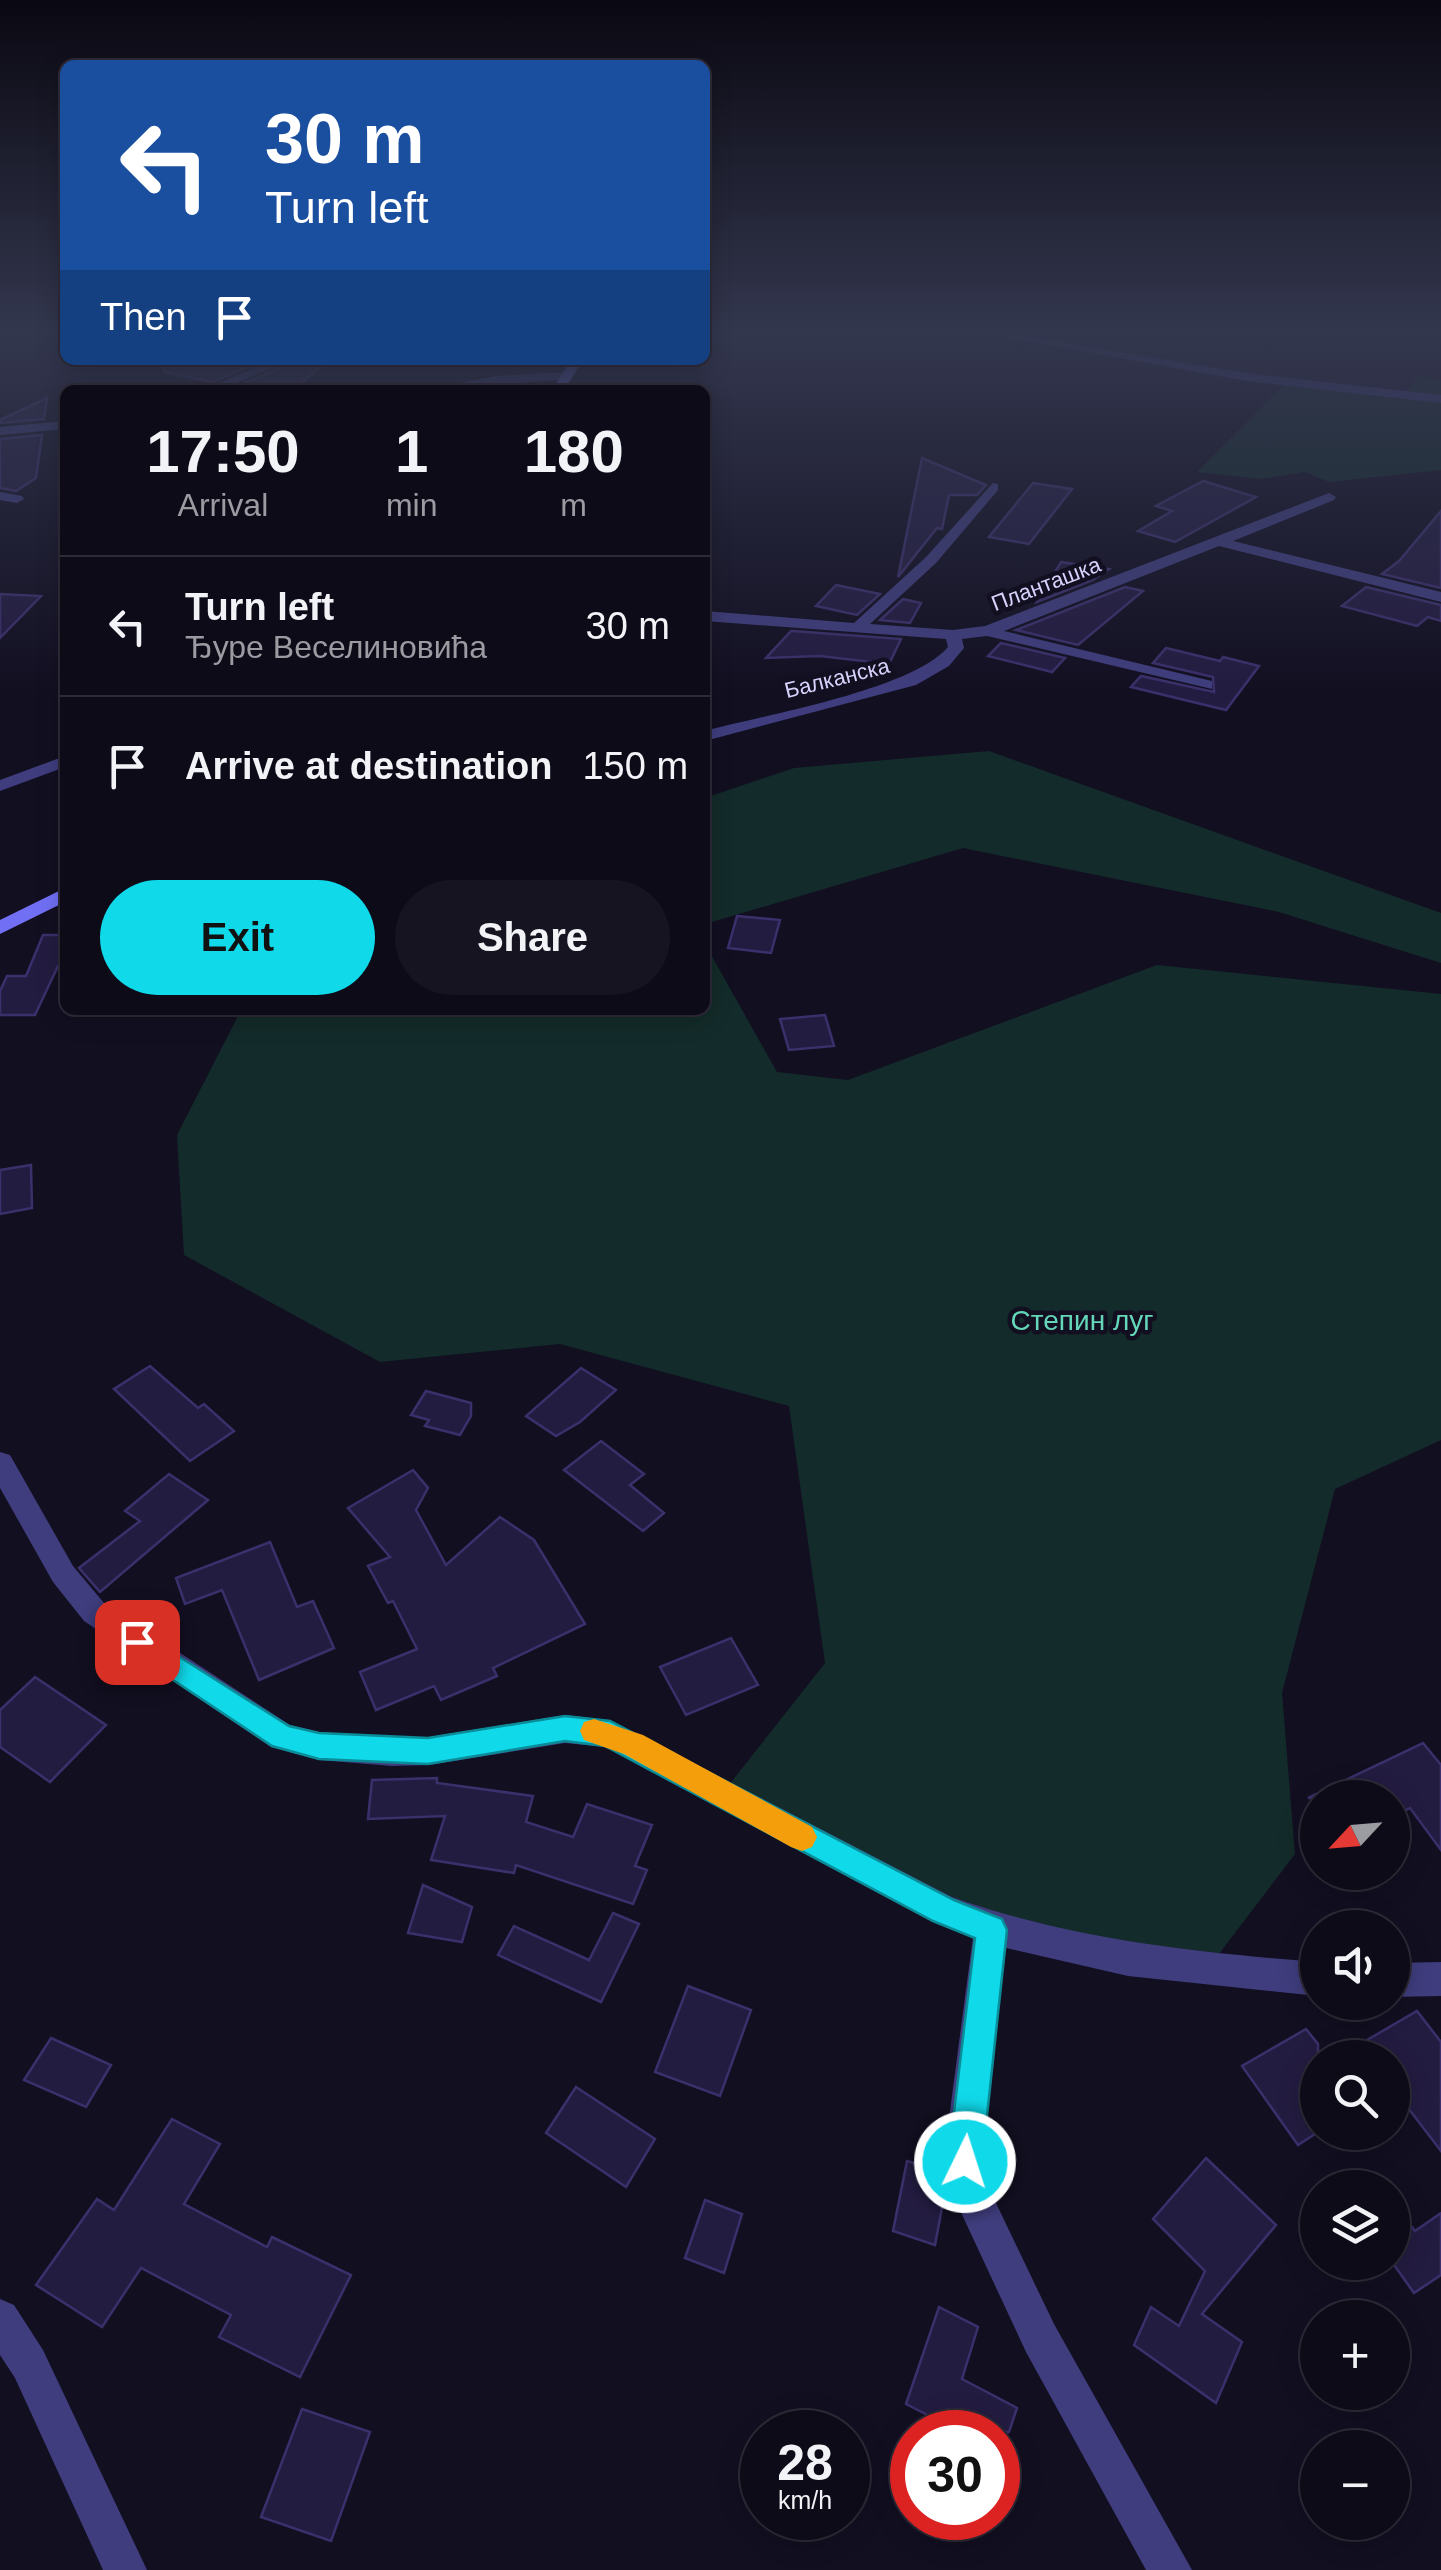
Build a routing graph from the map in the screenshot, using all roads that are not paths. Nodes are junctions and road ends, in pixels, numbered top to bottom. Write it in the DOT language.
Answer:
graph roads {
  1 [pos="993,487"];
  2 [pos="0,496"];
  3 [pos="1328,497"];
  4 [pos="17,499"];
  5 [pos="1214,540"];
  6 [pos="1441,597"];
  7 [pos="710,616"];
  8 [pos="858,628"];
  9 [pos="987,631"];
  10 [pos="953,635"];
  11 [pos="1206,685"];
  12 [pos="710,735"];
  13 [pos="60,762"];
  14 [pos="0,786"];
  15 [pos="60,897"];
  16 [pos="0,928"];
  17 [pos="0,1463"];
  18 [pos="991,1930"];
  19 [pos="1300,1978"];
  20 [pos="1441,1979"];
  21 [pos="1410,1980"];
  22 [pos="0,2319"];
  23 [pos="125,2570"];
  24 [pos="1170,2570"];
  1 -- 8 [label="street"];
  2 -- 4 [label="street"];
  3 -- 5 [label="street, Планташка"];
  5 -- 6 [label="street"];
  5 -- 9 [label="street, Планташка"];
  7 -- 8 [label="street, Планташка"];
  8 -- 10 [label="street, Планташка"];
  9 -- 10 [label="street, Планташка"];
  9 -- 11 [label="street"];
  10 -- 12 [label="street, Балканска"];
  13 -- 14 [label="street"];
  15 -- 16 [label="street"];
  17 -- 18 [label="street"];
  18 -- 19 [label="street"];
  18 -- 24 [label="street"];
  20 -- 21 [label="street"];
  22 -- 23 [label="street"];
}
